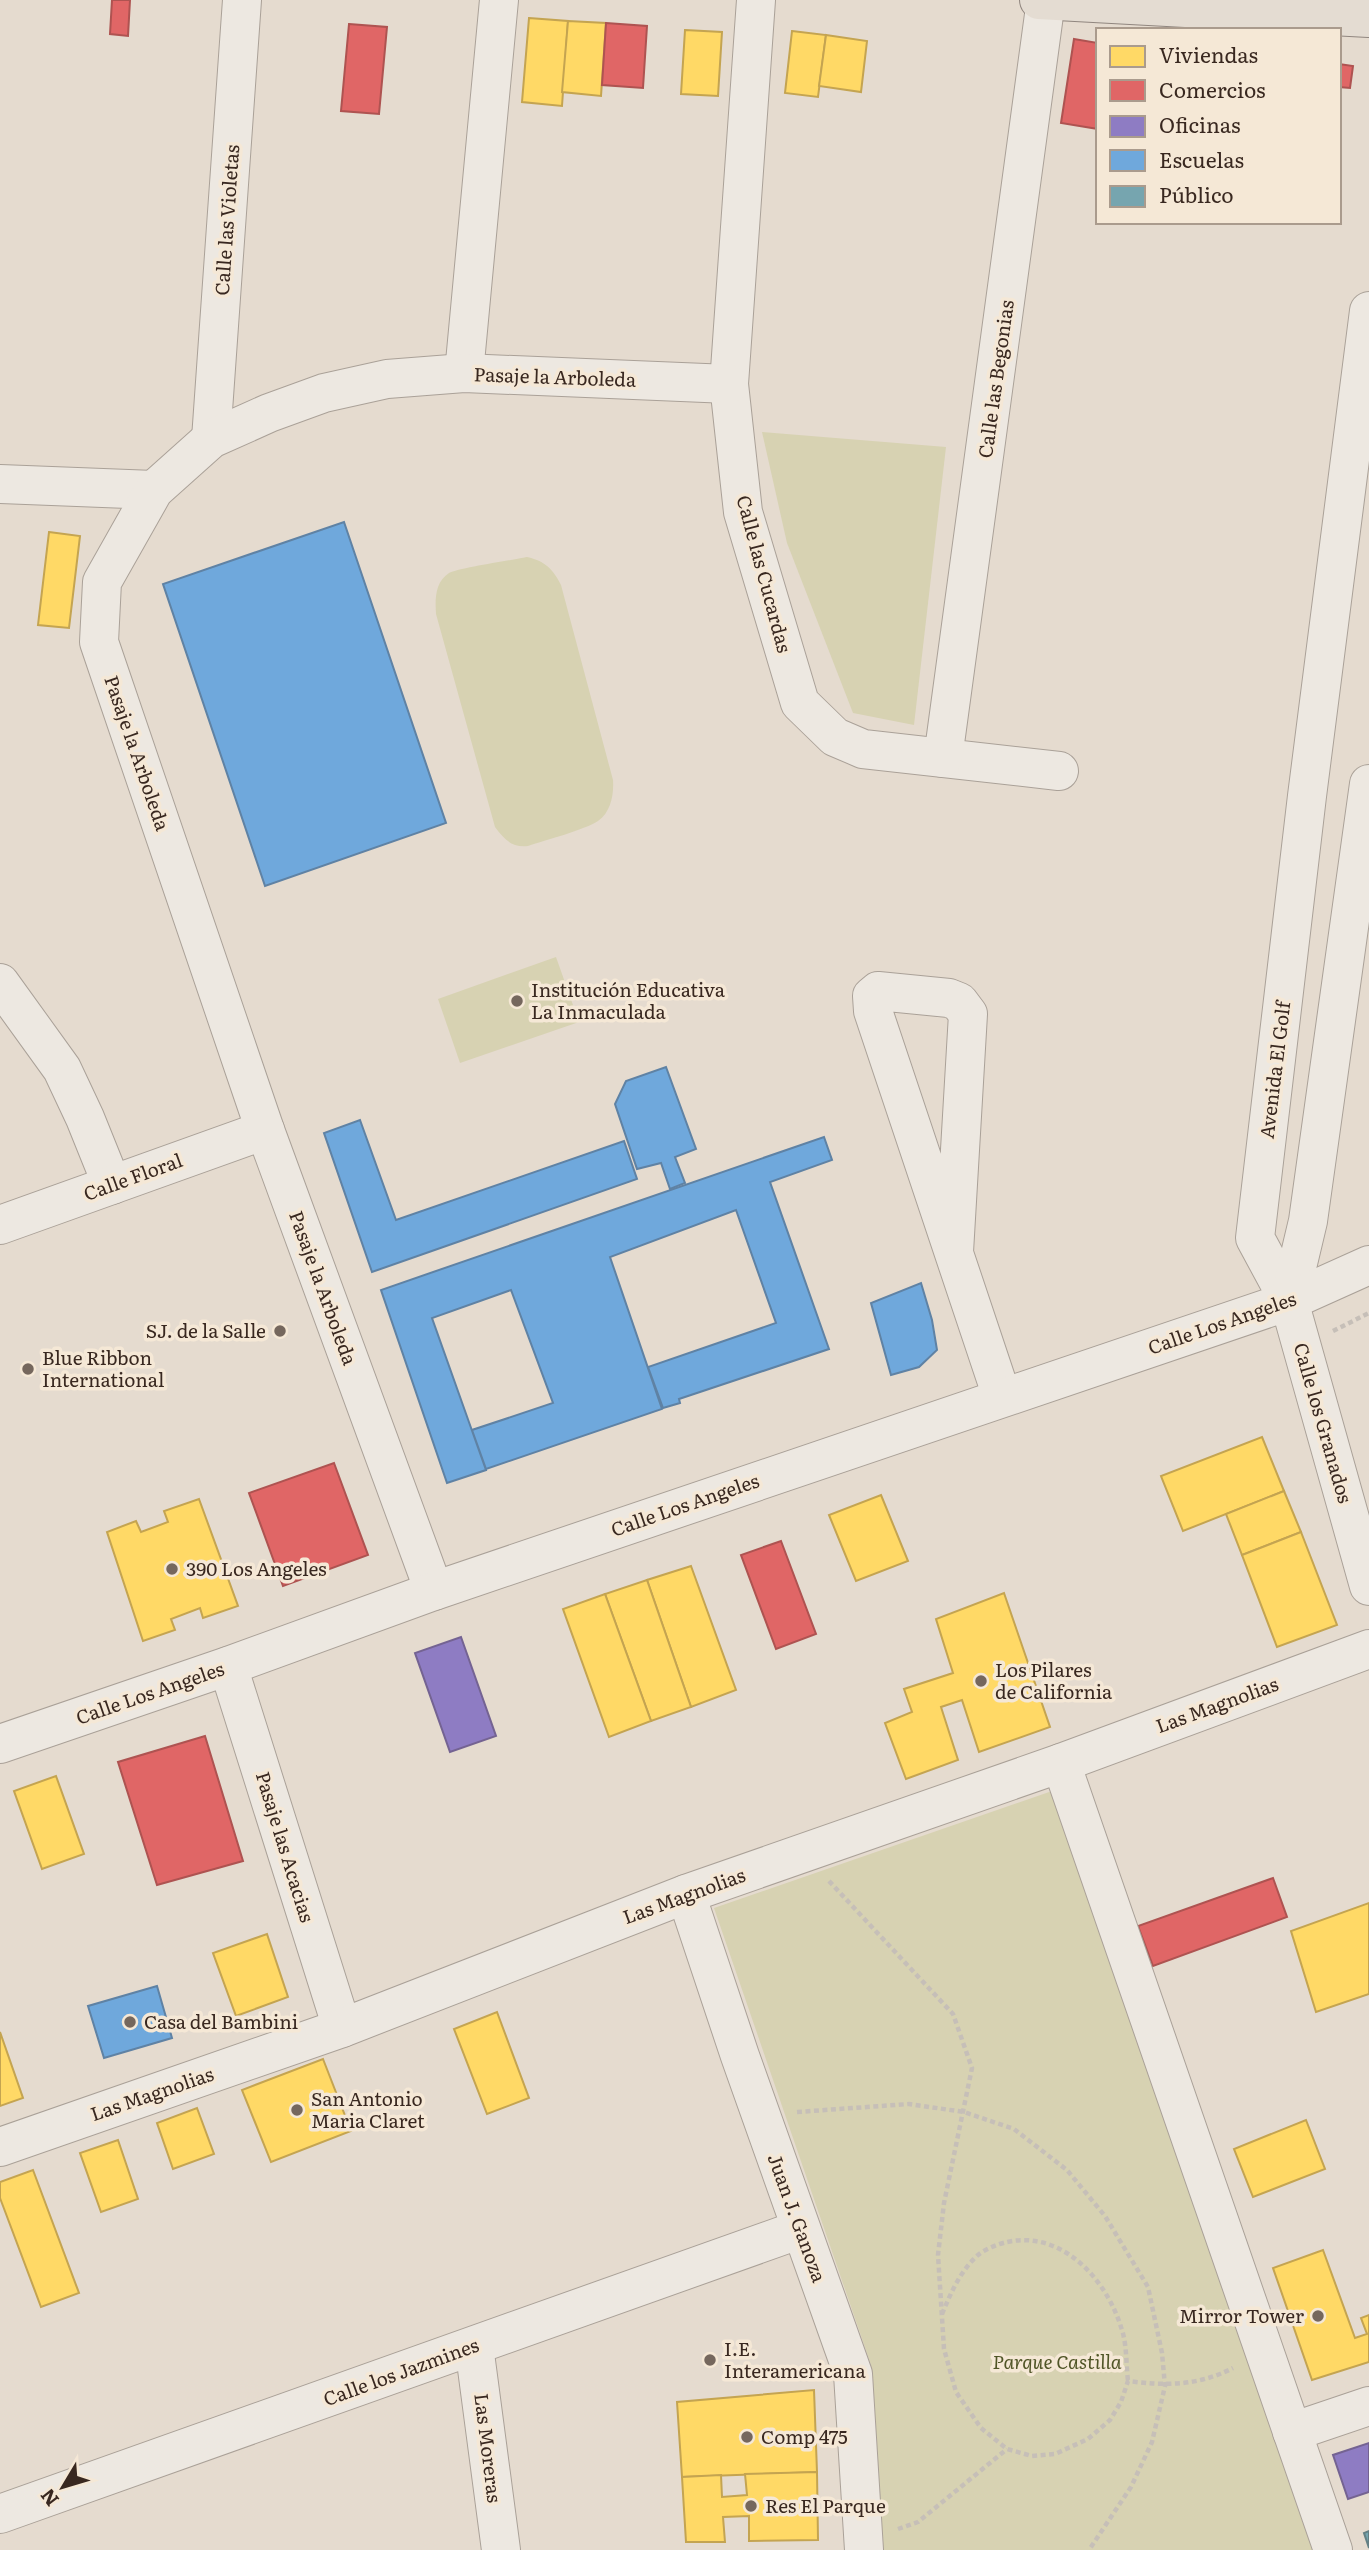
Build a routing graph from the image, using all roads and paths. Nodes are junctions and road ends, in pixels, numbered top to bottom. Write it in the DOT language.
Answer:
graph roads {
  1 [pos="242,0"];
  2 [pos="499,0"];
  3 [pos="756,0"];
  4 [pos="1039,0"];
  5 [pos="1046,0"];
  6 [pos="1369,18"];
  7 [pos="1369,312"];
  8 [pos="464,373"];
  9 [pos="729,384"];
  10 [pos="211,439"];
  11 [pos="0,484"];
  12 [pos="154,490"];
  13 [pos="943,758"];
  14 [pos="1059,771"];
  15 [pos="1368,792"];
  16 [pos="1307,796"];
  17 [pos="0,983"];
  18 [pos="265,1130"];
  19 [pos="112,1185"];
  20 [pos="0,1225"];
  21 [pos="954,1252"];
  22 [pos="1369,1265"];
  23 [pos="1289,1301"];
  24 [pos="1002,1396"];
  25 [pos="1369,1586"];
  26 [pos="434,1591"];
  27 [pos="1369,1650"];
  28 [pos="228,1666"];
  29 [pos="0,1744"];
  30 [pos="1061,1763"];
  31 [pos="801,1853"];
  32 [pos="686,1894"];
  33 [pos="342,2028"];
  34 [pos="964,2112"];
  35 [pos="786,2113"];
  36 [pos="0,2147"];
  37 [pos="801,2229"];
  38 [pos="942,2315"];
  39 [pos="474,2346"];
  40 [pos="1264,2351"];
  41 [pos="1128,2381"];
  42 [pos="1165,2386"];
  43 [pos="1369,2406"];
  44 [pos="1292,2432"];
  45 [pos="1007,2449"];
  46 [pos="0,2514"];
  47 [pos="864,2545"];
  48 [pos="501,2550"];
  49 [pos="1089,2550"];
  50 [pos="1333,2550"];
  1 -- 10 [label="street, Calle las Violetas"];
  2 -- 8 [label="street"];
  3 -- 9 [label="street, Calle las Cucardas"];
  4 -- 5 [label="main road"];
  5 -- 6 [label="main road"];
  5 -- 13 [label="street, Calle las Begonias"];
  7 -- 16 [label="street, Avenida El Golf"];
  8 -- 9 [label="street, Pasaje la Arboleda"];
  8 -- 10 [label="street, Pasaje la Arboleda"];
  9 -- 13 [label="street, Calle las Cucardas"];
  10 -- 12 [label="street, Pasaje la Arboleda"];
  11 -- 12 [label="street"];
  12 -- 18 [label="street, Pasaje la Arboleda"];
  13 -- 14 [label="street, Calle las Cucardas"];
  15 -- 16 [label="street"];
  15 -- 23 [label="street"];
  16 -- 23 [label="street, Avenida El Golf"];
  17 -- 19 [label="street"];
  18 -- 19 [label="street, Calle Floral"];
  18 -- 26 [label="street, Pasaje la Arboleda"];
  19 -- 20 [label="street, Calle Floral"];
  21 -- 21 [label="street"];
  21 -- 24 [label="street"];
  22 -- 23 [label="street, Calle Los Angeles"];
  23 -- 24 [label="street, Calle Los Angeles"];
  23 -- 25 [label="street, Calle los Granados"];
  24 -- 26 [label="street, Calle Los Angeles"];
  26 -- 28 [label="street, Calle Los Angeles"];
  27 -- 30 [label="street, Las Magnolias"];
  28 -- 29 [label="street, Calle Los Angeles"];
  28 -- 33 [label="street, Pasaje las Acacias"];
  30 -- 31 [label="street, Las Magnolias"];
  30 -- 40 [label="street"];
  31 -- 32 [label="street, Las Magnolias"];
  31 -- 34 [label="path"];
  32 -- 33 [label="street, Las Magnolias"];
  32 -- 37 [label="street, Juan J. Ganoza"];
  33 -- 36 [label="street, Las Magnolias"];
  34 -- 35 [label="path"];
  34 -- 38 [label="path"];
  34 -- 42 [label="path"];
  37 -- 39 [label="street, Calle los Jazmines"];
  37 -- 47 [label="street, Juan J. Ganoza"];
  38 -- 41 [label="path"];
  38 -- 45 [label="path"];
  39 -- 46 [label="street, Calle los Jazmines"];
  39 -- 48 [label="street, Las Moreras"];
  40 -- 42 [label="path"];
  40 -- 44 [label="street"];
  41 -- 42 [label="path"];
  41 -- 45 [label="path"];
  42 -- 49 [label="path"];
  43 -- 44 [label="street"];
  44 -- 50 [label="street"];
  45 -- 47 [label="path"];
}
